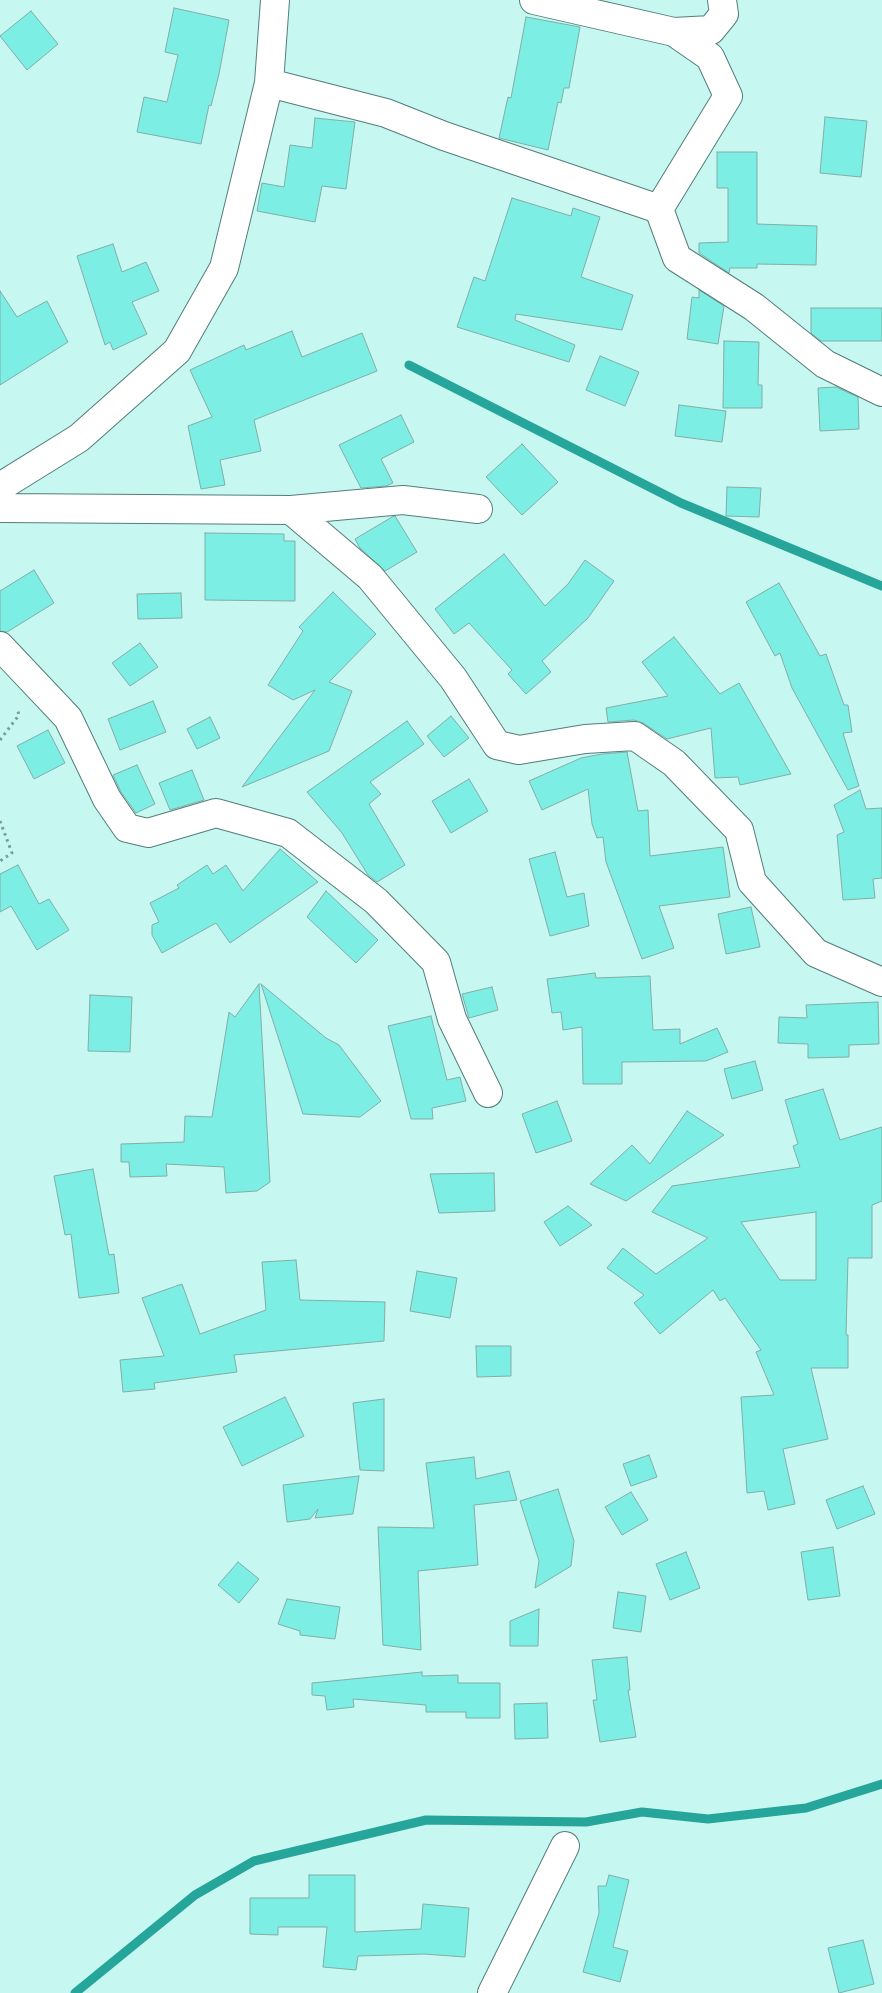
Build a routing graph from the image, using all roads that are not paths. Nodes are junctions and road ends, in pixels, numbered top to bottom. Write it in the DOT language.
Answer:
graph roads {
  1 [pos="275,0"];
  2 [pos="534,0"];
  3 [pos="722,0"];
  4 [pos="674,32"];
  5 [pos="269,83"];
  6 [pos="659,209"];
  7 [pos="882,392"];
  8 [pos="0,487"];
  9 [pos="0,508"];
  10 [pos="478,509"];
  11 [pos="291,510"];
  12 [pos="0,646"];
  13 [pos="882,982"];
  14 [pos="488,1093"];
  15 [pos="565,1846"];
  16 [pos="492,1993"];
  1 -- 5 [label="street"];
  2 -- 4 [label="street"];
  3 -- 4 [label="street"];
  4 -- 6 [label="street"];
  5 -- 6 [label="street"];
  5 -- 8 [label="street"];
  6 -- 7 [label="street"];
  9 -- 11 [label="street"];
  10 -- 11 [label="street"];
  11 -- 13 [label="street"];
  12 -- 14 [label="street"];
  15 -- 16 [label="street"];
}
